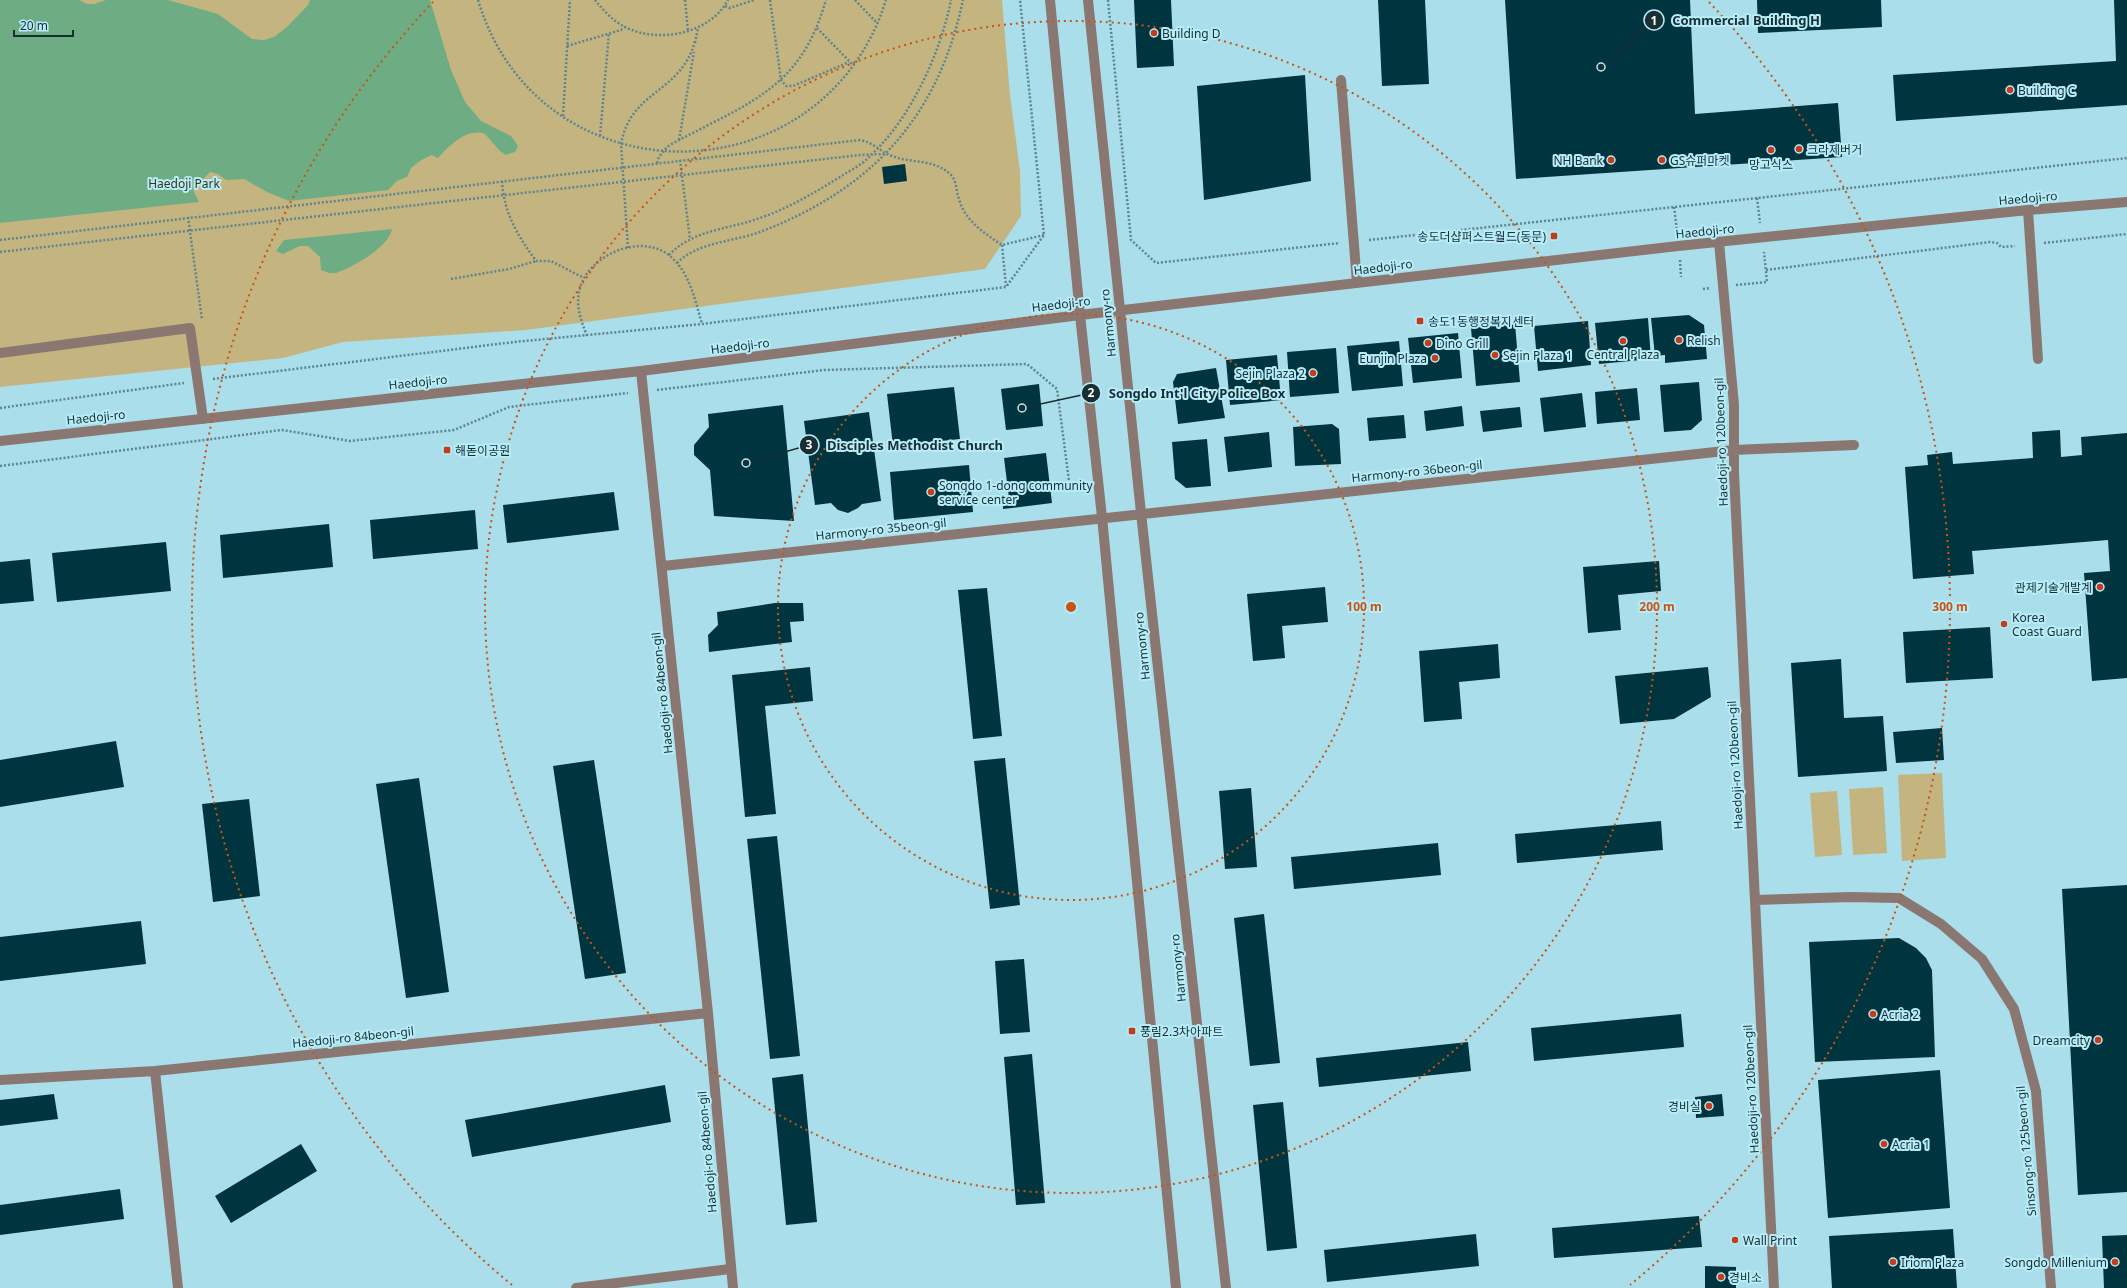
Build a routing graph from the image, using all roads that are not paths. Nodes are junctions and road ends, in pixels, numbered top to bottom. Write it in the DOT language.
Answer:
graph roads {
  1 [pos="1050,0"];
  2 [pos="1088,0"];
  3 [pos="1341,80"];
  4 [pos="2127,202"];
  5 [pos="2028,210"];
  6 [pos="1719,242"];
  7 [pos="1357,283"];
  8 [pos="1120,310"];
  9 [pos="1080,315"];
  10 [pos="0,353"];
  11 [pos="2038,359"];
  12 [pos="641,371"];
  13 [pos="203,419"];
  14 [pos="0,441"];
  15 [pos="1854,444"];
  16 [pos="1734,450"];
  17 [pos="1141,513"];
  18 [pos="1102,517"];
  19 [pos="663,566"];
  20 [pos="1755,900"];
  21 [pos="708,1013"];
  22 [pos="155,1071"];
  23 [pos="0,1080"];
  24 [pos="730,1269"];
  25 [pos="178,1288"];
  26 [pos="576,1288"];
  27 [pos="733,1288"];
  28 [pos="1176,1288"];
  29 [pos="1226,1288"];
  30 [pos="1774,1288"];
  31 [pos="2051,1288"];
  1 -- 9 [label="street"];
  2 -- 8 [label="street, Harmony-ro"];
  3 -- 7 [label="street"];
  4 -- 5 [label="street, Haedoji-ro"];
  5 -- 6 [label="street, Haedoji-ro"];
  5 -- 11 [label="street"];
  6 -- 7 [label="street, Haedoji-ro"];
  6 -- 16 [label="street, Haedoji-ro 120beon-gil"];
  7 -- 8 [label="street, Haedoji-ro"];
  8 -- 9 [label="street, Haedoji-ro"];
  8 -- 17 [label="street, Harmony-ro"];
  9 -- 12 [label="street, Haedoji-ro"];
  9 -- 18 [label="street"];
  10 -- 13 [label="street"];
  12 -- 13 [label="street, Haedoji-ro"];
  12 -- 19 [label="street, Haedoji-ro 84beon-gil"];
  13 -- 14 [label="street, Haedoji-ro"];
  15 -- 16 [label="street, Harmony-ro 36beon-gil"];
  16 -- 17 [label="street, Harmony-ro 36beon-gil"];
  16 -- 20 [label="street, Haedoji-ro 120beon-gil"];
  17 -- 18 [label="street, Harmony-ro 36beon-gil"];
  17 -- 29 [label="street, Harmony-ro"];
  18 -- 19 [label="street, Harmony-ro 35beon-gil"];
  18 -- 28 [label="street"];
  19 -- 21 [label="street, Haedoji-ro 84beon-gil"];
  20 -- 30 [label="street, Haedoji-ro 120beon-gil"];
  20 -- 31 [label="street, Sinsong-ro 125beon-gil"];
  21 -- 22 [label="street, Haedoji-ro 84beon-gil"];
  21 -- 24 [label="street, Haedoji-ro 84beon-gil"];
  22 -- 23 [label="street, Haedoji-ro 84beon-gil"];
  22 -- 25 [label="street"];
  24 -- 26 [label="street"];
  24 -- 27 [label="street, Haedoji-ro 84beon-gil"];
}
